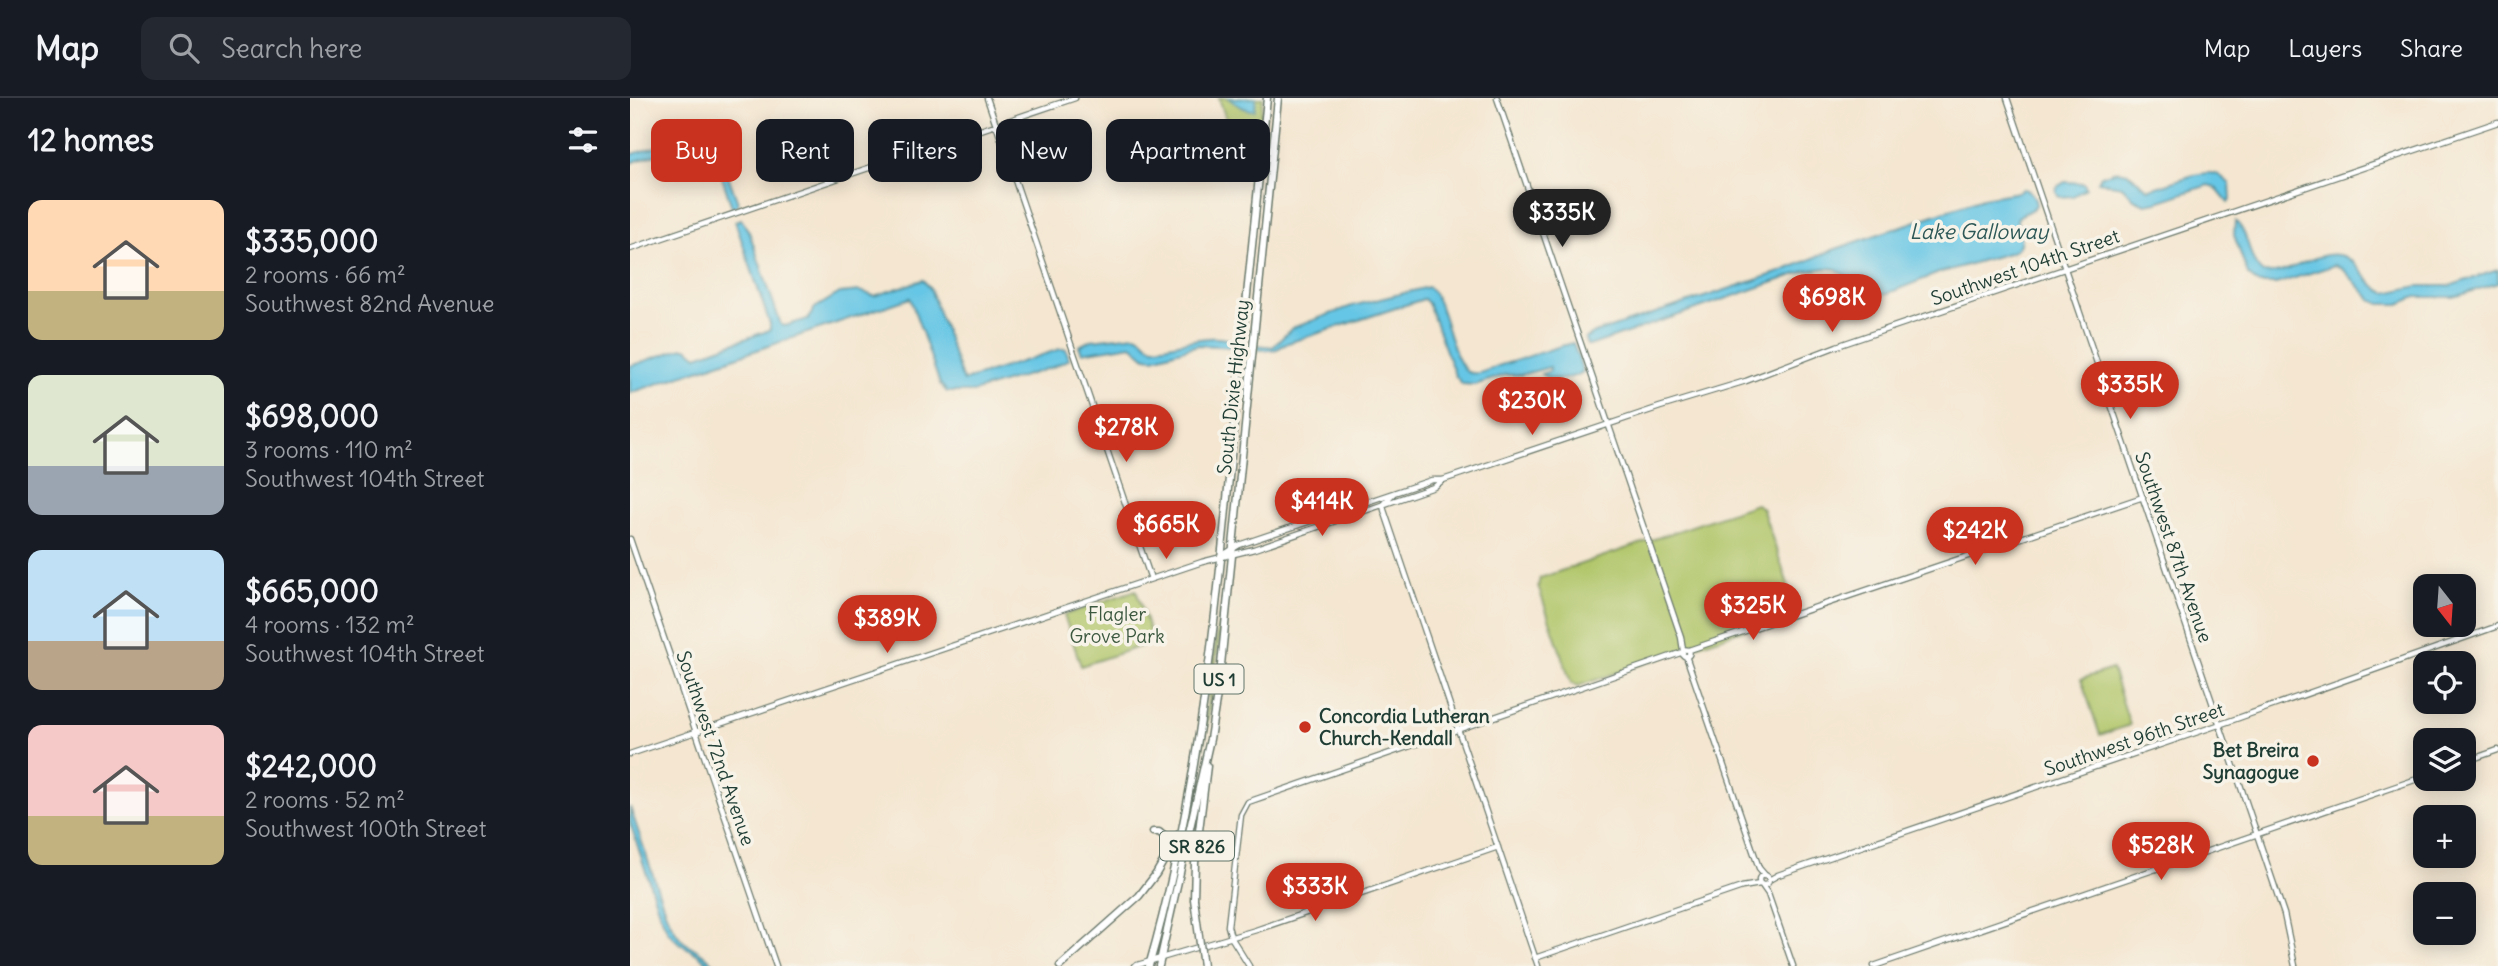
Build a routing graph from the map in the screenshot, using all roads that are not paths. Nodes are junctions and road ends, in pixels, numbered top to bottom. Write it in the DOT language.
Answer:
graph roads {
  1 [pos="987,98"];
  2 [pos="1075,98"];
  3 [pos="1267,98"];
  4 [pos="1278,98"];
  5 [pos="1497,98"];
  6 [pos="2007,98"];
  7 [pos="1014,119"];
  8 [pos="1265,119"];
  9 [pos="996,122"];
  10 [pos="2498,122"];
  11 [pos="996,125"];
  12 [pos="1272,159"];
  13 [pos="1016,182"];
  14 [pos="1258,182"];
  15 [pos="630,250"];
  16 [pos="2065,269"];
  17 [pos="1608,424"];
  18 [pos="1443,480"];
  19 [pos="1394,493"];
  20 [pos="2143,497"];
  21 [pos="1383,504"];
  22 [pos="1235,530"];
  23 [pos="1266,536"];
  24 [pos="630,539"];
  25 [pos="1247,543"];
  26 [pos="1261,547"];
  27 [pos="1233,552"];
  28 [pos="1222,556"];
  29 [pos="1152,579"];
  30 [pos="2498,626"];
  31 [pos="1686,653"];
  32 [pos="2220,724"];
  33 [pos="1458,729"];
  34 [pos="696,732"];
  35 [pos="1210,739"];
  36 [pos="2498,750"];
  37 [pos="630,754"];
  38 [pos="2476,758"];
  39 [pos="2413,781"];
  40 [pos="1182,829"];
  41 [pos="1153,832"];
  42 [pos="2257,835"];
  43 [pos="1498,847"];
  44 [pos="1166,857"];
  45 [pos="1763,879"];
  46 [pos="1231,937"];
  47 [pos="1162,956"];
  48 [pos="1535,958"];
  49 [pos="1150,963"];
  50 [pos="776,966"];
  51 [pos="1059,966"];
  52 [pos="1134,966"];
  53 [pos="1159,966"];
  54 [pos="1203,966"];
  55 [pos="1249,966"];
  56 [pos="1538,966"];
  57 [pos="1793,966"];
  58 [pos="1874,966"];
  59 [pos="2295,966"];
  1 -- 9 [label="street"];
  2 -- 7 [label="street"];
  3 -- 8 [label="highway, South Dixie Highway / US 1"];
  4 -- 12 [label="highway, South Dixie Highway / US 1"];
  5 -- 17 [label="street"];
  6 -- 16 [label="street, Southwest 87th Avenue"];
  10 -- 16 [label="street, Southwest 104th Street"];
  11 -- 15 [label="street"];
  12 -- 22 [label="highway, South Dixie Highway / US 1"];
  13 -- 29 [label="street"];
  14 -- 28 [label="highway, South Dixie Highway / US 1"];
  16 -- 17 [label="street, Southwest 104th Street"];
  16 -- 20 [label="street, Southwest 87th Avenue"];
  17 -- 18 [label="street, Southwest 104th Street"];
  17 -- 31 [label="street"];
  18 -- 19 [label="street, Southwest 104th Street"];
  18 -- 21 [label="street, Southwest 104th Street"];
  19 -- 21 [label="street"];
  19 -- 23 [label="street, Southwest 104th Street"];
  20 -- 31 [label="street"];
  20 -- 32 [label="street, Southwest 87th Avenue"];
  21 -- 26 [label="street, Southwest 104th Street"];
  21 -- 33 [label="street"];
  22 -- 25 [label="street"];
  22 -- 27 [label="highway, South Dixie Highway / US 1"];
  23 -- 25 [label="street, Southwest 104th Street"];
  23 -- 26 [label="street"];
  24 -- 34 [label="street, Southwest 72nd Avenue"];
  25 -- 27 [label="street, Southwest 104th Street"];
  26 -- 27 [label="street, Southwest 104th Street"];
  27 -- 28 [label="street, Southwest 104th Street"];
  27 -- 35 [label="highway, South Dixie Highway / US 1"];
  28 -- 29 [label="street, Southwest 104th Street"];
  28 -- 40 [label="highway, South Dixie Highway / US 1"];
  29 -- 34 [label="street, Southwest 104th Street"];
  30 -- 32 [label="street, Southwest 96th Street"];
  31 -- 33 [label="street"];
  31 -- 45 [label="street"];
  32 -- 42 [label="street, Southwest 87th Avenue"];
  32 -- 45 [label="street, Southwest 96th Street"];
  33 -- 43 [label="street"];
  33 -- 46 [label="street"];
  34 -- 37 [label="street, Southwest 104th Street"];
  34 -- 50 [label="street, Southwest 72nd Avenue"];
  35 -- 47 [label="highway, South Dixie Highway / US 1"];
  35 -- 54 [label="highway, SR 826, bridge"];
  36 -- 38 [label="street"];
  39 -- 42 [label="street"];
  40 -- 44 [label="highway, SR 826"];
  40 -- 49 [label="highway, South Dixie Highway / US 1"];
  41 -- 44 [label="highway"];
  42 -- 58 [label="street"];
  42 -- 59 [label="street, Southwest 87th Avenue"];
  43 -- 46 [label="street"];
  43 -- 48 [label="street"];
  44 -- 51 [label="highway, SR 826"];
  45 -- 48 [label="street"];
  45 -- 57 [label="street"];
  46 -- 47 [label="street"];
  46 -- 55 [label="street"];
  47 -- 49 [label="street"];
  47 -- 53 [label="highway, South Dixie Highway / US 1"];
  48 -- 56 [label="street"];
  49 -- 52 [label="street"];
}
